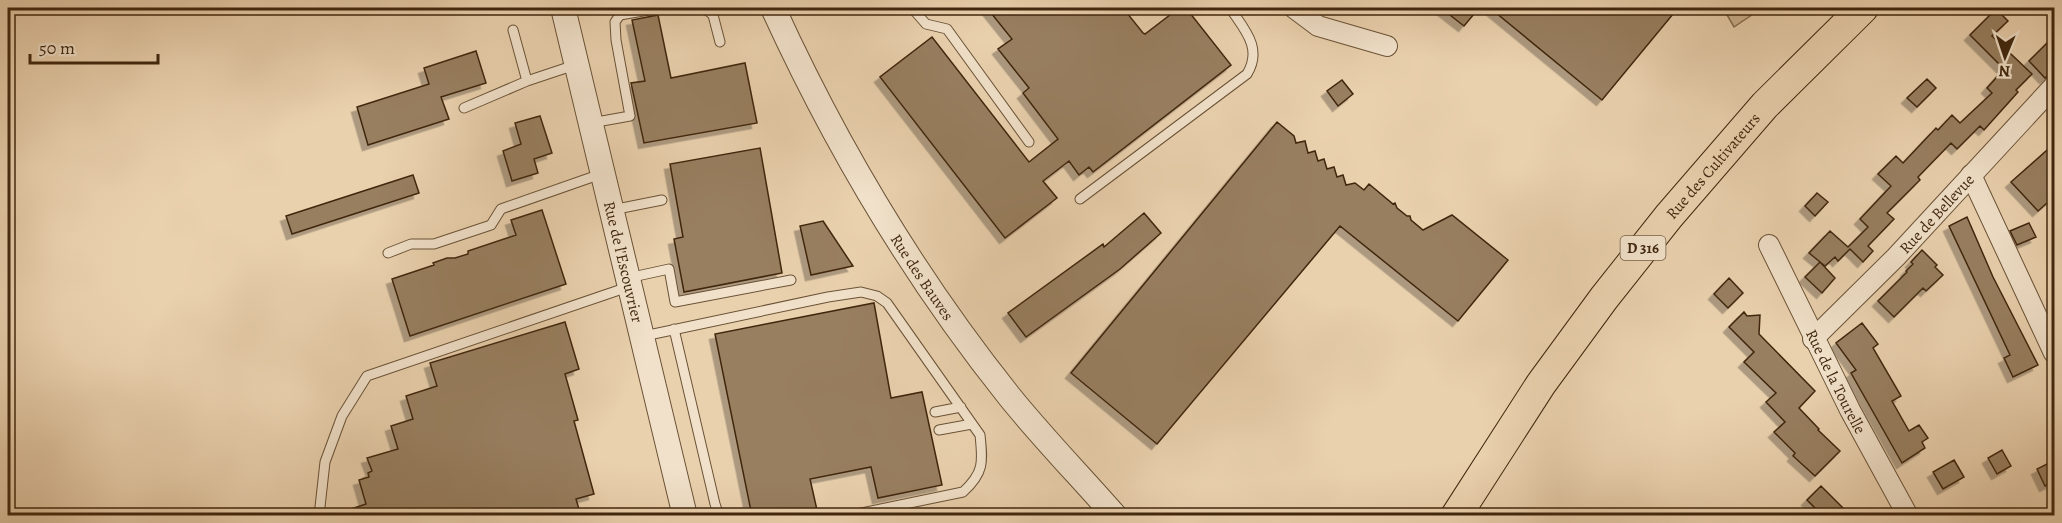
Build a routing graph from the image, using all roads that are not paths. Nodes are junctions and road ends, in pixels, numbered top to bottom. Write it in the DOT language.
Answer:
graph roads {
  1 [pos="563,8"];
  2 [pos="660,8"];
  3 [pos="704,8"];
  4 [pos="773,8"];
  5 [pos="912,8"];
  6 [pos="1230,8"];
  7 [pos="1294,8"];
  8 [pos="1839,8"];
  9 [pos="1863,8"];
  10 [pos="513,30"];
  11 [pos="720,42"];
  12 [pos="1387,46"];
  13 [pos="577,64"];
  14 [pos="527,81"];
  15 [pos="2055,86"];
  16 [pos="464,108"];
  17 [pos="591,123"];
  18 [pos="1029,142"];
  19 [pos="603,173"];
  20 [pos="1971,175"];
  21 [pos="1080,199"];
  22 [pos="662,200"];
  23 [pos="612,210"];
  24 [pos="1769,245"];
  25 [pos="387,253"];
  26 [pos="791,280"];
  27 [pos="629,282"];
  28 [pos="674,329"];
  29 [pos="642,337"];
  30 [pos="1813,339"];
  31 [pos="2055,353"];
  32 [pos="961,407"];
  33 [pos="935,412"];
  34 [pos="972,424"];
  35 [pos="939,430"];
  36 [pos="319,516"];
  37 [pos="685,516"];
  38 [pos="719,516"];
  39 [pos="847,516"];
  40 [pos="1115,516"];
  41 [pos="1437,516"];
  42 [pos="1456,516"];
  43 [pos="1908,516"];
  1 -- 13 [label="street, Rue de l'Escouvrier"];
  2 -- 17 [label="lane"];
  3 -- 11 [label="lane"];
  4 -- 40 [label="street, Rue des Bauves"];
  5 -- 18 [label="lane"];
  6 -- 21 [label="lane"];
  7 -- 12 [label="street"];
  8 -- 41 [label="main road, Rue des Cultivateurs / D 316"];
  9 -- 42 [label="main road, Rue des Cultivateurs / D 316"];
  10 -- 14 [label="lane"];
  13 -- 14 [label="lane"];
  13 -- 17 [label="street, Rue de l'Escouvrier"];
  14 -- 16 [label="lane"];
  15 -- 20 [label="street, Rue de Bellevue"];
  17 -- 19 [label="street, Rue de l'Escouvrier"];
  19 -- 23 [label="street, Rue de l'Escouvrier"];
  19 -- 25 [label="lane"];
  20 -- 30 [label="street, Rue de Bellevue"];
  20 -- 31 [label="street"];
  22 -- 23 [label="lane"];
  23 -- 27 [label="street, Rue de l'Escouvrier"];
  24 -- 30 [label="street, Rue de la Tourelle"];
  26 -- 27 [label="lane"];
  27 -- 29 [label="street, Rue de l'Escouvrier"];
  27 -- 36 [label="lane"];
  28 -- 29 [label="lane"];
  28 -- 32 [label="lane"];
  28 -- 38 [label="lane"];
  29 -- 37 [label="street, Rue de l'Escouvrier"];
  30 -- 43 [label="street, Rue de la Tourelle"];
  32 -- 33 [label="lane"];
  32 -- 34 [label="lane"];
  34 -- 35 [label="lane"];
  34 -- 39 [label="lane"];
}
